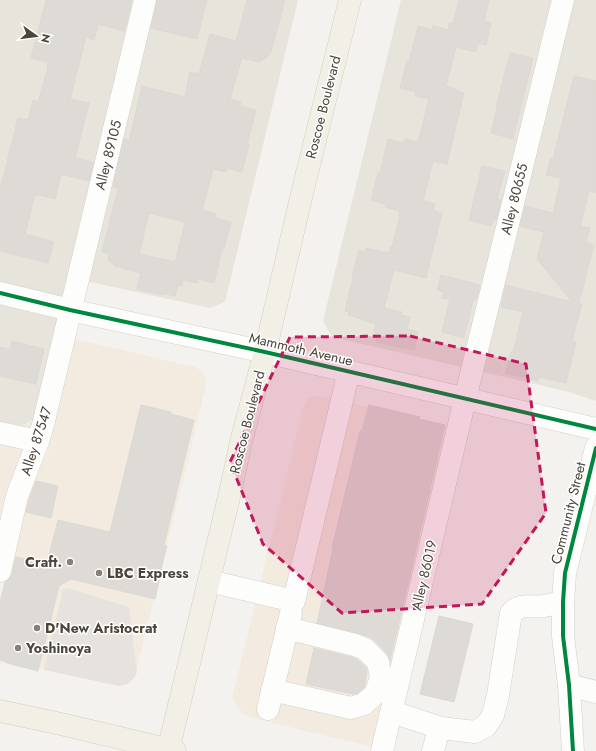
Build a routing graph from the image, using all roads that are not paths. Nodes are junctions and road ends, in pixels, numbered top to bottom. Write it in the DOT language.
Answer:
graph roads {
  1 [pos="145,0"];
  2 [pos="350,0"];
  3 [pos="563,0"];
  4 [pos="0,293"];
  5 [pos="70,310"];
  6 [pos="265,352"];
  7 [pos="348,371"];
  8 [pos="465,399"];
  9 [pos="596,429"];
  10 [pos="0,434"];
  11 [pos="38,441"];
  12 [pos="596,448"];
  13 [pos="0,571"];
  14 [pos="209,581"];
  15 [pos="294,601"];
  16 [pos="563,602"];
  17 [pos="287,628"];
  18 [pos="569,686"];
  19 [pos="596,692"];
  20 [pos="0,711"];
  21 [pos="392,712"];
  22 [pos="441,728"];
  23 [pos="171,750"];
  24 [pos="382,751"];
  25 [pos="432,751"];
  26 [pos="573,751"];
  1 -- 5 [label="street, Alley 89105"];
  2 -- 6 [label="main road, Roscoe Boulevard"];
  3 -- 8 [label="street, Alley 80655"];
  4 -- 5 [label="street, Mammoth Avenue"];
  5 -- 6 [label="street, Mammoth Avenue"];
  5 -- 11 [label="street, Alley 87547"];
  6 -- 7 [label="street, Mammoth Avenue"];
  6 -- 14 [label="main road, Roscoe Boulevard"];
  7 -- 8 [label="street, Mammoth Avenue"];
  7 -- 15 [label="street"];
  8 -- 9 [label="street, Mammoth Avenue"];
  8 -- 21 [label="street, Alley 86019"];
  10 -- 11 [label="street"];
  11 -- 13 [label="street, Alley 87547"];
  12 -- 16 [label="street, Community Street"];
  14 -- 15 [label="street"];
  14 -- 23 [label="main road, Roscoe Boulevard"];
  15 -- 17 [label="street"];
  16 -- 18 [label="street, Community Street"];
  16 -- 22 [label="street"];
  17 -- 17 [label="street"];
  18 -- 19 [label="street"];
  18 -- 26 [label="street, Community Street"];
  20 -- 23 [label="main road"];
  21 -- 22 [label="street"];
  21 -- 24 [label="street, Alley 86019"];
  22 -- 25 [label="street"];
}
